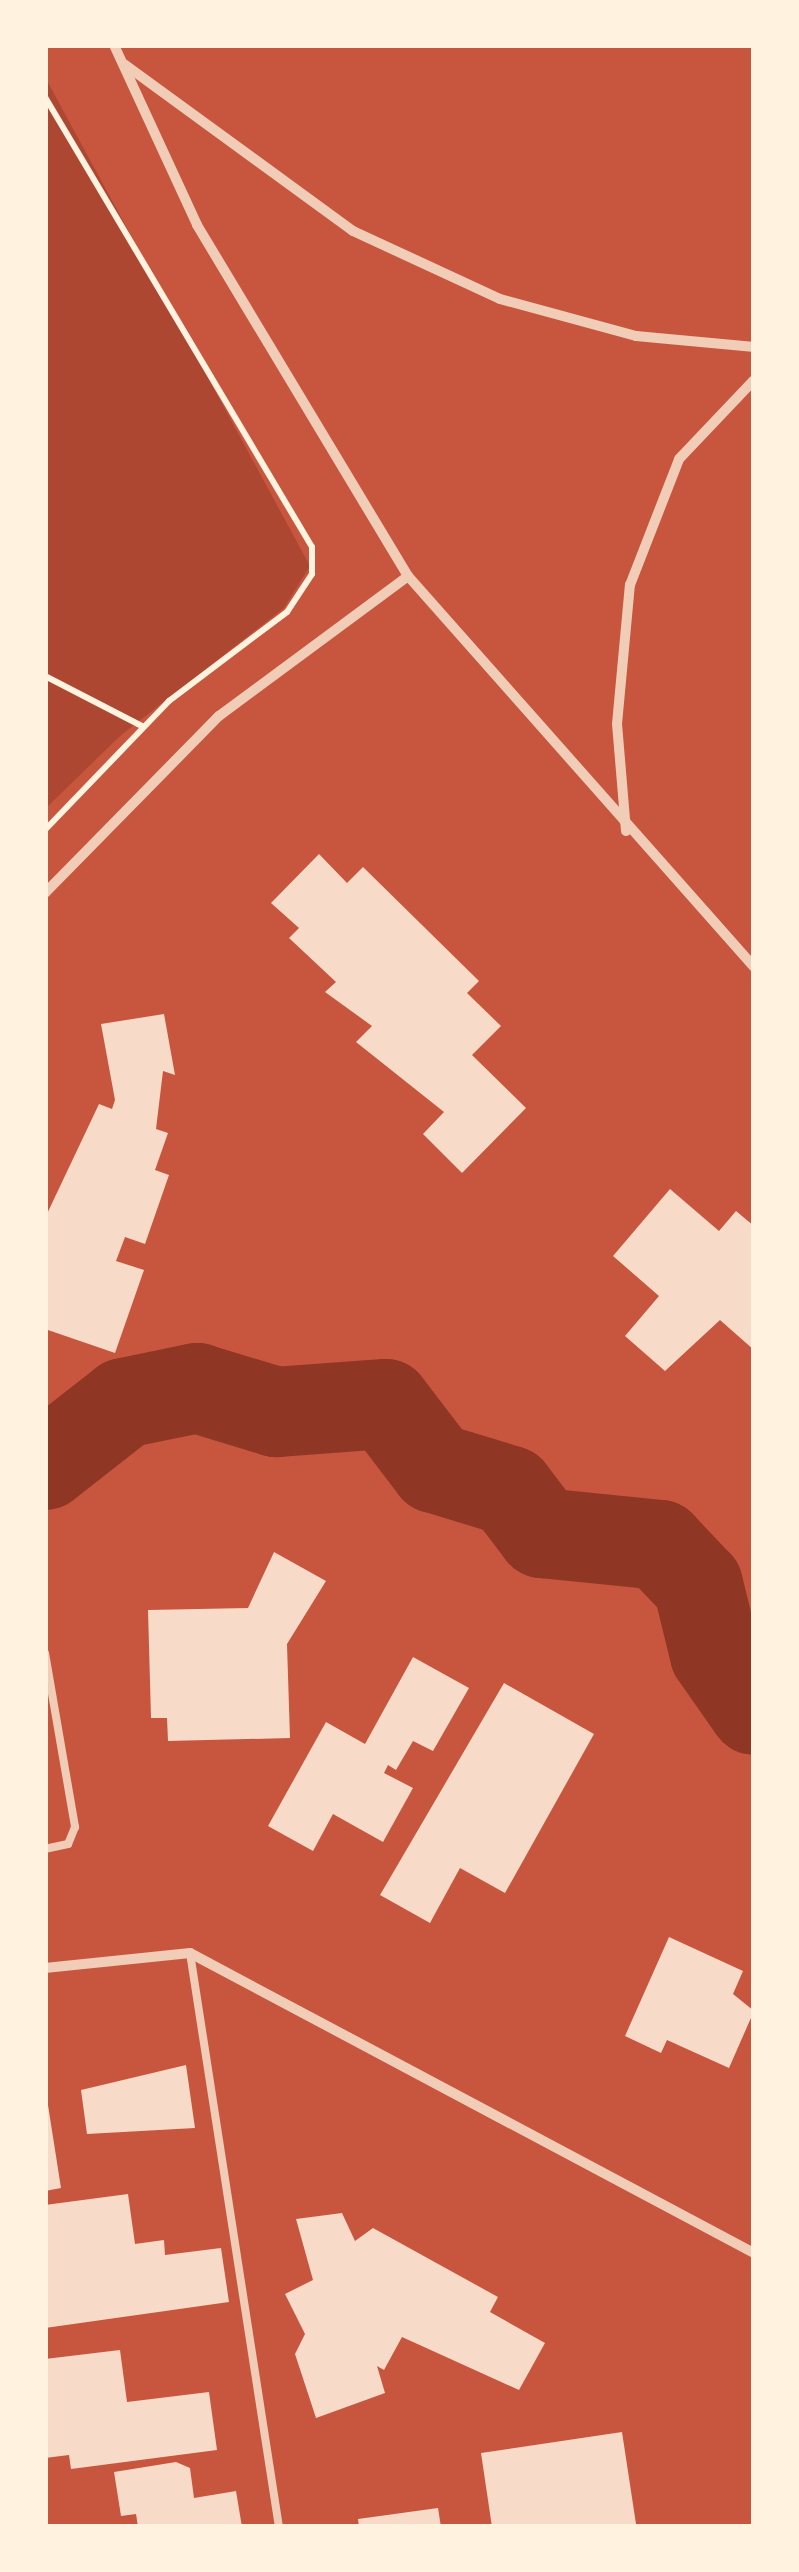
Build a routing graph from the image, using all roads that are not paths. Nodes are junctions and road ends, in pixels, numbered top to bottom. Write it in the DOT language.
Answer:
graph roads {
  1 [pos="114,45"];
  2 [pos="124,64"];
  3 [pos="754,347"];
  4 [pos="754,380"];
  5 [pos="408,576"];
  6 [pos="626,832"];
  7 [pos="45,893"];
  8 [pos="754,967"];
  9 [pos="45,1653"];
  10 [pos="45,1849"];
  11 [pos="190,1953"];
  12 [pos="45,1968"];
  13 [pos="754,2254"];
  14 [pos="278,2527"];
  1 -- 2 [label="street"];
  2 -- 3 [label="street"];
  2 -- 5 [label="street"];
  4 -- 6 [label="street"];
  5 -- 6 [label="street"];
  5 -- 7 [label="street"];
  6 -- 8 [label="street"];
  9 -- 10 [label="lane"];
  11 -- 12 [label="street"];
  11 -- 13 [label="street"];
  11 -- 14 [label="lane"];
}
